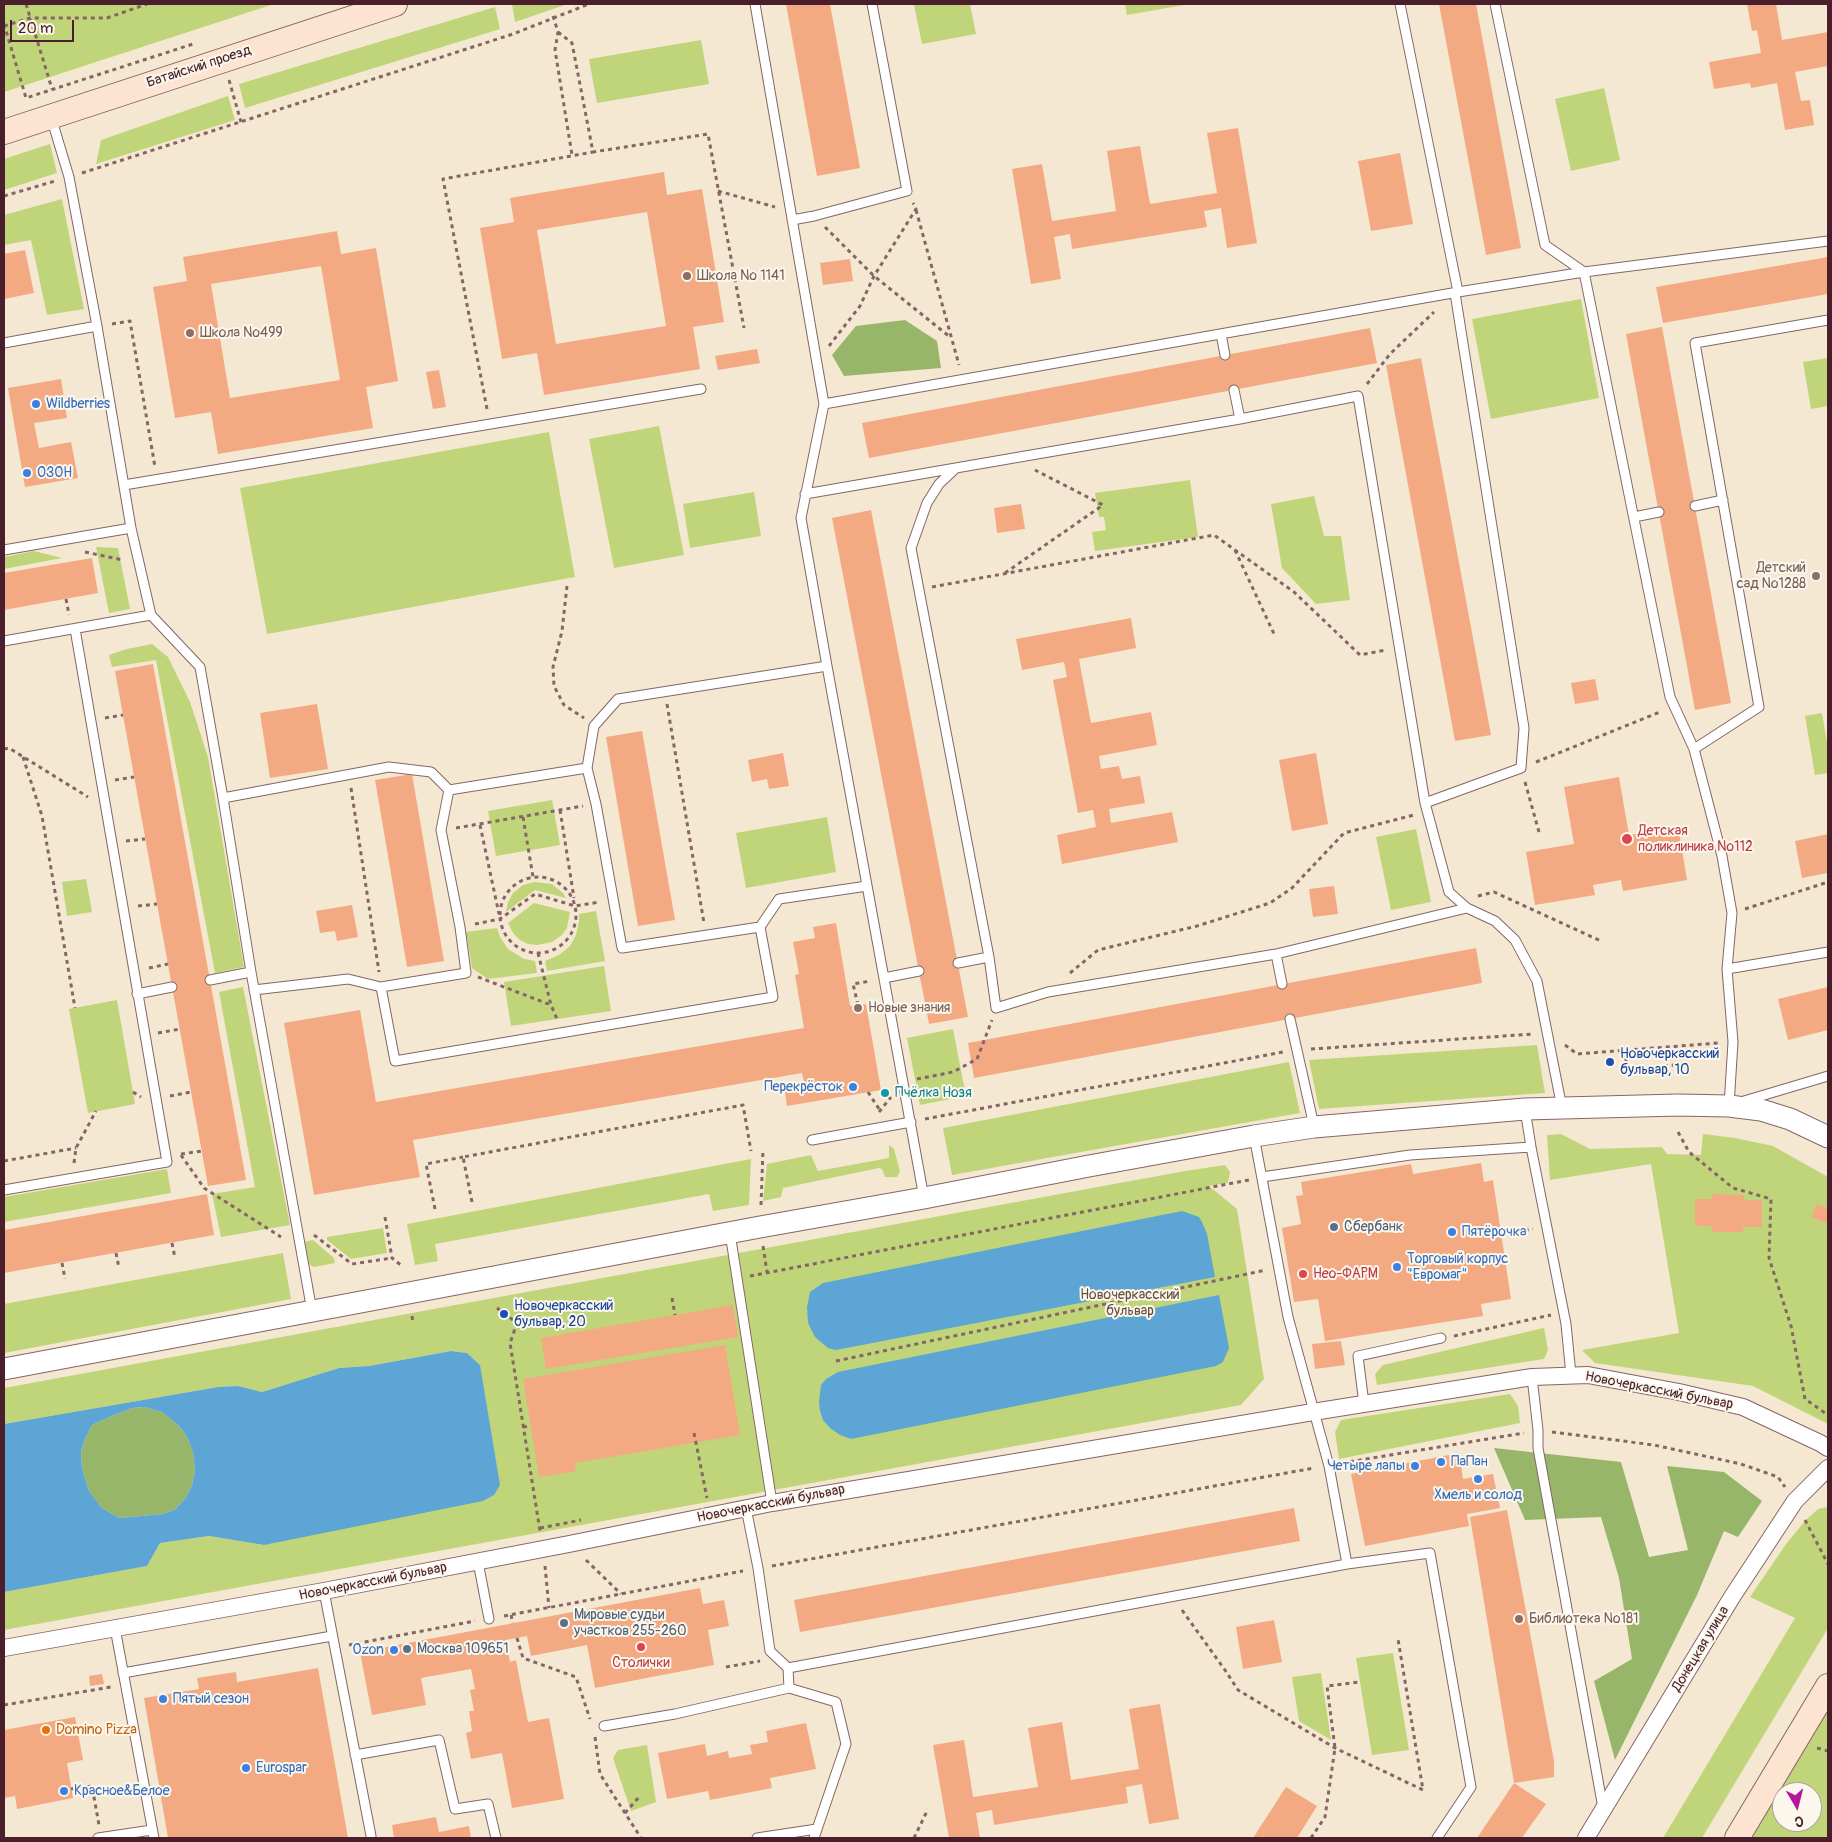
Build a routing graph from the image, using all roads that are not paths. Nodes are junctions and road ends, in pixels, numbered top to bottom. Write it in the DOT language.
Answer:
graph roads {
  1 [pos="395,4"];
  2 [pos="755,4"];
  3 [pos="872,4"];
  4 [pos="1400,4"];
  5 [pos="1495,4"];
  6 [pos="51,117"];
  7 [pos="4,132"];
  8 [pos="791,216"];
  9 [pos="1828,241"];
  10 [pos="1584,272"];
  11 [pos="1456,292"];
  12 [pos="1828,320"];
  13 [pos="97,326"];
  14 [pos="1221,334"];
  15 [pos="4,343"];
  16 [pos="1225,355"];
  17 [pos="701,389"];
  18 [pos="1234,390"];
  19 [pos="824,404"];
  20 [pos="1240,419"];
  21 [pos="956,468"];
  22 [pos="124,485"];
  23 [pos="805,494"];
  24 [pos="1723,500"];
  25 [pos="1695,506"];
  26 [pos="1659,512"];
  27 [pos="1634,517"];
  28 [pos="131,528"];
  29 [pos="4,550"];
  30 [pos="151,615"];
  31 [pos="75,629"];
  32 [pos="4,641"];
  33 [pos="827,666"];
  34 [pos="1694,748"];
  35 [pos="587,768"];
  36 [pos="449,790"];
  37 [pos="223,798"];
  38 [pos="1426,808"];
  39 [pos="867,886"];
  40 [pos="1468,908"];
  41 [pos="760,927"];
  42 [pos="1828,952"];
  43 [pos="1276,954"];
  44 [pos="989,957"];
  45 [pos="958,964"];
  46 [pos="1727,969"];
  47 [pos="919,971"];
  48 [pos="251,972"];
  49 [pos="884,978"];
  50 [pos="210,980"];
  51 [pos="1282,984"];
  52 [pos="172,987"];
  53 [pos="381,987"];
  54 [pos="254,990"];
  55 [pos="137,994"];
  56 [pos="1290,1019"];
  57 [pos="1828,1076"];
  58 [pos="1729,1106"];
  59 [pos="1562,1108"];
  60 [pos="1525,1109"];
  61 [pos="911,1122"];
  62 [pos="1314,1128"];
  63 [pos="1254,1136"];
  64 [pos="1828,1137"];
  65 [pos="812,1140"];
  66 [pos="1531,1147"];
  67 [pos="1262,1177"];
  68 [pos="4,1190"];
  69 [pos="924,1198"];
  70 [pos="730,1233"];
  71 [pos="312,1311"];
  72 [pos="1441,1338"];
  73 [pos="4,1370"];
  74 [pos="1571,1375"];
  75 [pos="1532,1377"];
  76 [pos="1364,1404"];
  77 [pos="1314,1412"];
  78 [pos="1828,1448"];
  79 [pos="1828,1468"];
  80 [pos="772,1503"];
  81 [pos="746,1508"];
  82 [pos="478,1562"];
  83 [pos="1347,1564"];
  84 [pos="324,1591"];
  85 [pos="489,1619"];
  86 [pos="115,1628"];
  87 [pos="332,1636"];
  88 [pos="4,1648"];
  89 [pos="788,1668"];
  90 [pos="123,1673"];
  91 [pos="1828,1686"];
  92 [pos="789,1688"];
  93 [pos="604,1726"];
  94 [pos="355,1755"];
  95 [pos="1604,1808"];
  96 [pos="817,1829"];
  97 [pos="153,1834"];
  98 [pos="371,1836"];
  99 [pos="100,1838"];
  100 [pos="496,1838"];
  101 [pos="757,1838"];
  102 [pos="814,1838"];
  103 [pos="1437,1838"];
  104 [pos="1586,1838"];
  105 [pos="1736,1838"];
  1 -- 6 [label="main road, Батайский проезд"];
  2 -- 8 [label="lane"];
  3 -- 8 [label="lane"];
  4 -- 11 [label="lane"];
  5 -- 10 [label="lane"];
  6 -- 7 [label="main road, Батайский проезд"];
  6 -- 13 [label="lane"];
  8 -- 19 [label="lane"];
  9 -- 10 [label="lane"];
  10 -- 11 [label="lane"];
  10 -- 27 [label="lane"];
  11 -- 14 [label="lane"];
  11 -- 38 [label="lane"];
  12 -- 24 [label="lane"];
  13 -- 15 [label="lane"];
  13 -- 22 [label="lane"];
  14 -- 16 [label="lane"];
  14 -- 19 [label="lane"];
  17 -- 22 [label="lane"];
  18 -- 20 [label="lane"];
  19 -- 23 [label="lane"];
  20 -- 21 [label="lane"];
  20 -- 38 [label="lane"];
  21 -- 23 [label="lane"];
  21 -- 44 [label="lane"];
  22 -- 28 [label="lane"];
  23 -- 33 [label="lane"];
  24 -- 25 [label="lane"];
  24 -- 34 [label="lane"];
  26 -- 27 [label="lane"];
  27 -- 34 [label="lane"];
  28 -- 29 [label="lane"];
  28 -- 30 [label="lane"];
  30 -- 31 [label="lane"];
  30 -- 37 [label="lane"];
  31 -- 32 [label="lane"];
  31 -- 55 [label="lane"];
  33 -- 35 [label="lane"];
  33 -- 39 [label="lane"];
  34 -- 46 [label="lane"];
  35 -- 36 [label="lane"];
  35 -- 41 [label="lane"];
  36 -- 37 [label="lane"];
  36 -- 53 [label="lane"];
  37 -- 48 [label="lane"];
  38 -- 40 [label="lane"];
  39 -- 41 [label="lane"];
  39 -- 49 [label="lane"];
  40 -- 43 [label="lane"];
  40 -- 59 [label="lane"];
  41 -- 53 [label="lane"];
  42 -- 46 [label="lane"];
  43 -- 44 [label="lane"];
  43 -- 51 [label="lane"];
  44 -- 45 [label="lane"];
  46 -- 58 [label="lane"];
  47 -- 49 [label="lane"];
  48 -- 50 [label="lane"];
  48 -- 54 [label="lane"];
  49 -- 61 [label="lane"];
  52 -- 55 [label="lane"];
  53 -- 54 [label="lane"];
  54 -- 71 [label="lane"];
  55 -- 68 [label="lane"];
  56 -- 62 [label="lane"];
  57 -- 58 [label="lane"];
  58 -- 59 [label="street"];
  58 -- 64 [label="street"];
  59 -- 60 [label="street"];
  60 -- 62 [label="street"];
  60 -- 66 [label="lane"];
  61 -- 65 [label="lane"];
  61 -- 69 [label="lane"];
  62 -- 63 [label="street"];
  63 -- 67 [label="lane"];
  63 -- 69 [label="street"];
  66 -- 67 [label="lane"];
  66 -- 74 [label="lane"];
  67 -- 77 [label="lane"];
  69 -- 70 [label="street"];
  70 -- 71 [label="street"];
  70 -- 80 [label="lane"];
  71 -- 73 [label="street"];
  72 -- 76 [label="lane"];
  74 -- 75 [label="street, Новочеркасский бульвар"];
  74 -- 78 [label="street, Новочеркасский бульвар"];
  75 -- 76 [label="street, Новочеркасский бульвар"];
  75 -- 95 [label="lane"];
  76 -- 77 [label="street, Новочеркасский бульвар"];
  77 -- 80 [label="street, Новочеркасский бульвар"];
  77 -- 83 [label="lane"];
  79 -- 95 [label="street, Донецкая улица"];
  80 -- 81 [label="street, Новочеркасский бульвар"];
  81 -- 82 [label="street, Новочеркасский бульвар"];
  81 -- 89 [label="lane"];
  82 -- 84 [label="street, Новочеркасский бульвар"];
  82 -- 85 [label="lane"];
  83 -- 89 [label="lane"];
  83 -- 103 [label="lane"];
  84 -- 86 [label="street, Новочеркасский бульвар"];
  84 -- 87 [label="lane"];
  86 -- 88 [label="street, Новочеркасский бульвар"];
  86 -- 90 [label="lane"];
  87 -- 90 [label="lane"];
  87 -- 94 [label="lane"];
  89 -- 92 [label="lane"];
  90 -- 97 [label="lane"];
  91 -- 105 [label="main road"];
  92 -- 93 [label="lane"];
  92 -- 96 [label="lane"];
  94 -- 98 [label="lane"];
  94 -- 100 [label="lane"];
  95 -- 104 [label="street, Донецкая улица"];
  96 -- 101 [label="lane"];
  96 -- 102 [label="lane"];
  97 -- 99 [label="lane"];
}
